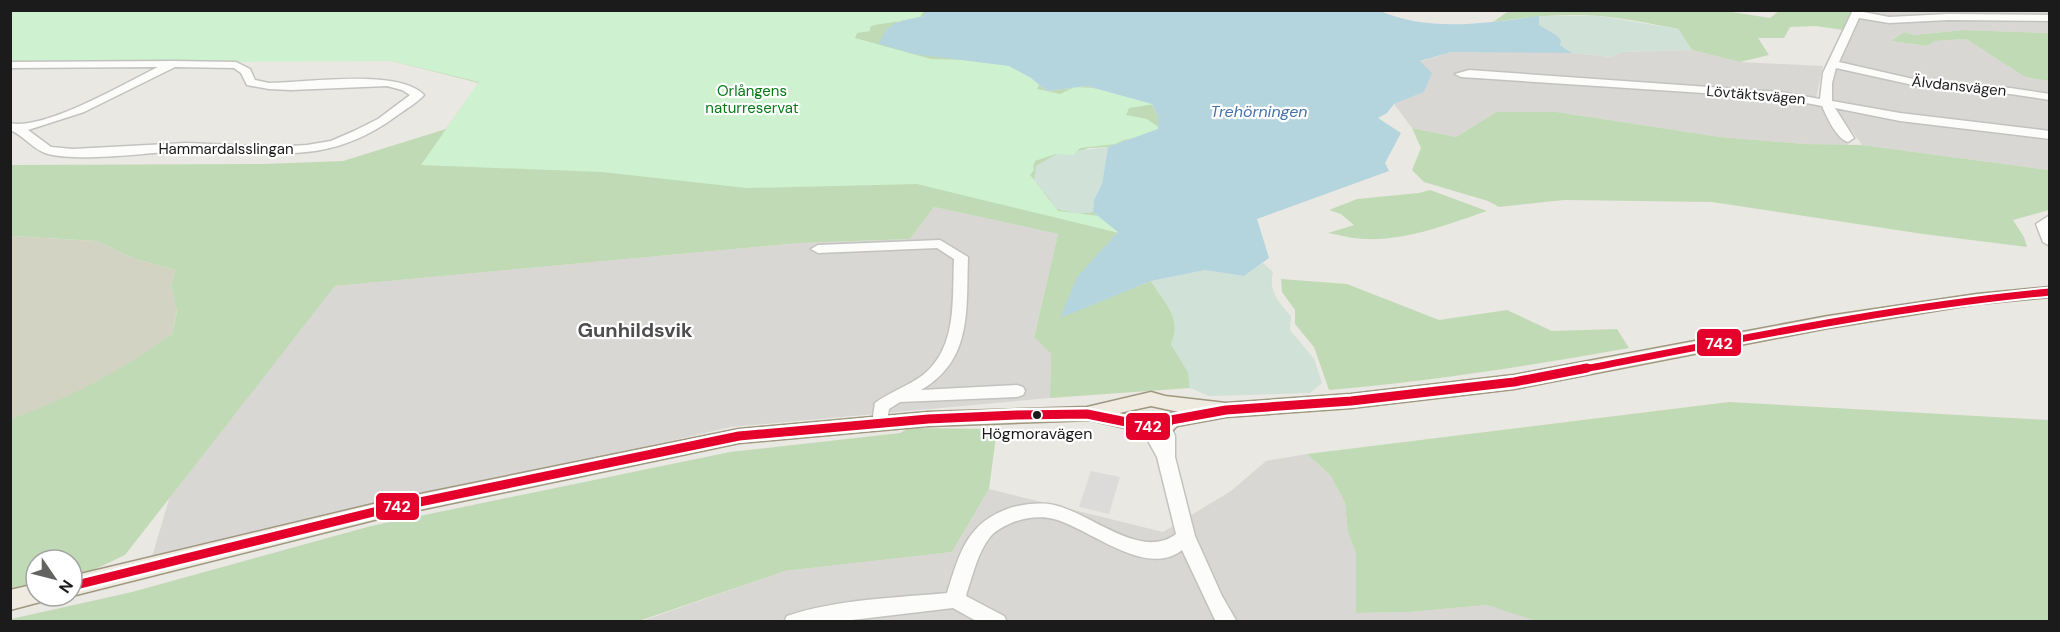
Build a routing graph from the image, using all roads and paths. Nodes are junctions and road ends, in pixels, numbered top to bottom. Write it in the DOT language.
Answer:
graph roads {
  1 [pos="1857,13"];
  2 [pos="2049,18"];
  3 [pos="173,64"];
  4 [pos="1834,64"];
  5 [pos="10,65"];
  6 [pos="1461,74"];
  7 [pos="2049,98"];
  8 [pos="1826,103"];
  9 [pos="16,127"];
  10 [pos="2049,135"];
  11 [pos="1848,138"];
  12 [pos="2049,219"];
  13 [pos="2049,242"];
  14 [pos="818,249"];
  15 [pos="2049,292"];
  16 [pos="1017,391"];
  17 [pos="895,397"];
  18 [pos="1153,418"];
  19 [pos="880,423"];
  20 [pos="1186,536"];
  21 [pos="84,583"];
  22 [pos="955,600"];
  23 [pos="794,621"];
  24 [pos="997,621"];
  25 [pos="1227,621"];
  1 -- 2 [label="street"];
  1 -- 4 [label="street"];
  3 -- 5 [label="street, Hammardalsslingan"];
  3 -- 9 [label="street, Hammardalsslingan"];
  3 -- 9 [label="street, Hammardalsslingan"];
  4 -- 7 [label="street, Älvdansvägen"];
  4 -- 8 [label="street"];
  6 -- 8 [label="street, Lövtäktsvägen"];
  8 -- 10 [label="street, Lövtäktsvägen"];
  8 -- 11 [label="street"];
  12 -- 13 [label="street"];
  14 -- 17 [label="street"];
  15 -- 18 [label="main road"];
  16 -- 17 [label="street"];
  17 -- 19 [label="street"];
  18 -- 19 [label="main road"];
  18 -- 20 [label="street"];
  19 -- 21 [label="main road"];
  20 -- 22 [label="street"];
  20 -- 25 [label="street"];
  22 -- 23 [label="street"];
  22 -- 24 [label="street"];
}
